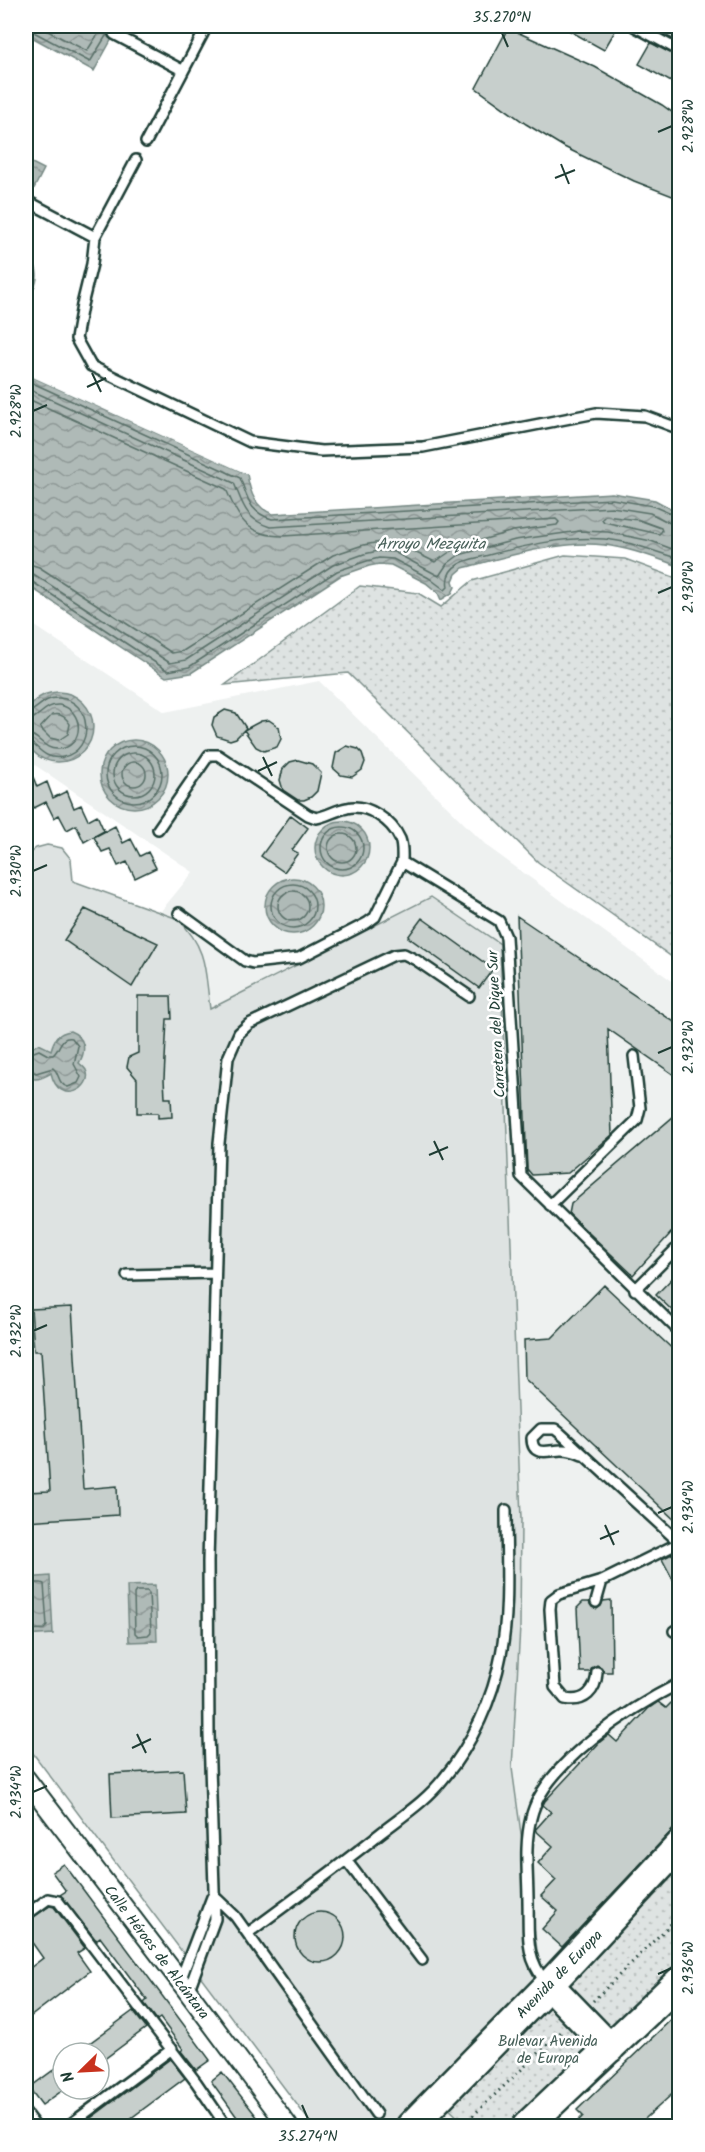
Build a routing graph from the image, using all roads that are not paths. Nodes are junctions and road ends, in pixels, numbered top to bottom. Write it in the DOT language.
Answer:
graph roads {
  1 [pos="207,26"];
  2 [pos="634,26"];
  3 [pos="114,34"];
  4 [pos="680,51"];
  5 [pos="182,70"];
  6 [pos="146,142"];
  7 [pos="136,160"];
  8 [pos="27,201"];
  9 [pos="95,237"];
  10 [pos="680,429"];
  11 [pos="158,829"];
  12 [pos="402,862"];
  13 [pos="179,913"];
  14 [pos="469,996"];
  15 [pos="634,1056"];
  16 [pos="550,1204"];
  17 [pos="680,1245"];
  18 [pos="215,1273"];
  19 [pos="127,1275"];
  20 [pos="635,1290"];
  21 [pos="680,1332"];
  22 [pos="582,1455"];
  23 [pos="506,1510"];
  24 [pos="679,1543"];
  25 [pos="602,1581"];
  26 [pos="596,1602"];
  27 [pos="597,1672"];
  28 [pos="680,1683"];
  29 [pos="26,1779"];
  30 [pos="680,1845"];
  31 [pos="346,1860"];
  32 [pos="213,1895"];
  33 [pos="26,1915"];
  34 [pos="248,1933"];
  35 [pos="422,1960"];
  36 [pos="680,1981"];
  37 [pos="549,1985"];
  38 [pos="184,1986"];
  39 [pos="610,2048"];
  40 [pos="172,2049"];
  41 [pos="26,2114"];
  42 [pos="376,2114"];
  43 [pos="414,2125"];
  44 [pos="35,2127"];
  45 [pos="68,2127"];
  46 [pos="226,2127"];
  47 [pos="288,2127"];
  48 [pos="527,2127"];
  1 -- 5 [label="lane"];
  2 -- 4 [label="lane"];
  3 -- 5 [label="lane"];
  5 -- 6 [label="lane"];
  7 -- 9 [label="lane"];
  8 -- 9 [label="lane"];
  9 -- 10 [label="lane"];
  11 -- 12 [label="lane"];
  12 -- 13 [label="lane"];
  12 -- 16 [label="lane, Carretera del Dique Sur"];
  14 -- 18 [label="lane"];
  15 -- 16 [label="lane"];
  16 -- 20 [label="lane, Carretera del Dique Sur"];
  17 -- 20 [label="lane"];
  18 -- 19 [label="lane"];
  18 -- 32 [label="lane"];
  20 -- 21 [label="lane, Carretera del Dique Sur"];
  22 -- 22 [label="lane"];
  22 -- 24 [label="lane"];
  23 -- 31 [label="lane"];
  24 -- 25 [label="lane"];
  25 -- 26 [label="lane"];
  25 -- 27 [label="lane"];
  28 -- 37 [label="lane"];
  29 -- 38 [label="street, Calle Héroes de Alcántara"];
  30 -- 37 [label="main road, Avenida de Europa"];
  31 -- 34 [label="lane"];
  31 -- 35 [label="lane"];
  32 -- 34 [label="lane"];
  32 -- 38 [label="lane"];
  32 -- 38 [label="lane"];
  33 -- 40 [label="lane"];
  34 -- 42 [label="lane"];
  36 -- 39 [label="main road"];
  37 -- 39 [label="main road"];
  37 -- 43 [label="main road, Avenida de Europa"];
  38 -- 47 [label="street, Calle Héroes de Alcántara"];
  39 -- 48 [label="main road"];
  40 -- 45 [label="lane"];
  40 -- 46 [label="lane"];
  41 -- 44 [label="lane"];
}
